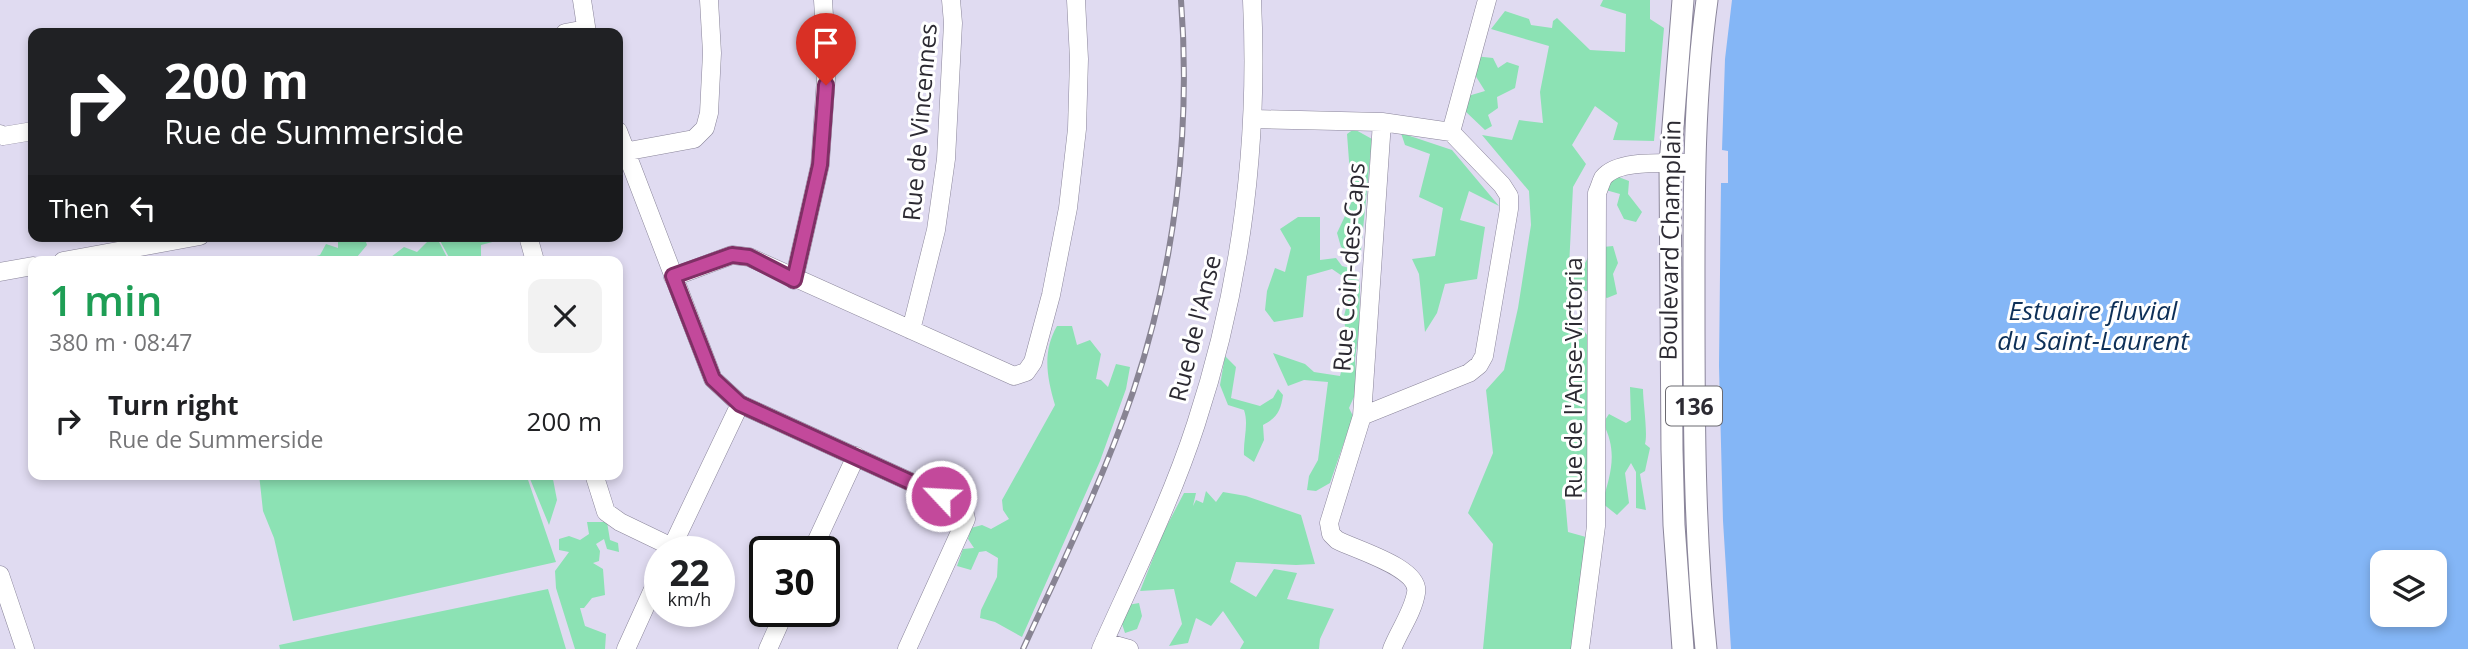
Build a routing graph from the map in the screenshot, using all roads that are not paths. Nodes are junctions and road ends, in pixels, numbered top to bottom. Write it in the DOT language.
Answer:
graph roads {
  1 [pos="582,0"];
  2 [pos="709,0"];
  3 [pos="823,0"];
  4 [pos="951,0"];
  5 [pos="1076,0"];
  6 [pos="1252,0"];
  7 [pos="1487,0"];
  8 [pos="1683,0"];
  9 [pos="1707,0"];
  10 [pos="586,28"];
  11 [pos="1254,119"];
  12 [pos="1382,122"];
  13 [pos="28,132"];
  14 [pos="1451,132"];
  15 [pos="0,134"];
  16 [pos="623,152"];
  17 [pos="623,157"];
  18 [pos="1694,163"];
  19 [pos="1670,164"];
  20 [pos="167,242"];
  21 [pos="90,256"];
  22 [pos="28,267"];
  23 [pos="0,272"];
  24 [pos="673,276"];
  25 [pos="794,280"];
  26 [pos="911,330"];
  27 [pos="740,404"];
  28 [pos="1362,416"];
  29 [pos="856,456"];
  30 [pos="596,480"];
  31 [pos="646,536"];
  32 [pos="677,536"];
  33 [pos="819,536"];
  34 [pos="0,575"];
  35 [pos="644,609"];
  36 [pos="778,627"];
  37 [pos="1102,645"];
  38 [pos="25,649"];
  39 [pos="626,649"];
  40 [pos="768,649"];
  41 [pos="907,649"];
  42 [pos="1129,649"];
  43 [pos="1392,649"];
  44 [pos="1580,649"];
  45 [pos="1683,649"];
  46 [pos="1706,649"];
  1 -- 10 [label="street"];
  2 -- 16 [label="street"];
  3 -- 25 [label="street"];
  4 -- 26 [label="street, Rue de Vincennes"];
  5 -- 26 [label="street"];
  6 -- 11 [label="street, Rue de l'Anse"];
  7 -- 14 [label="street"];
  8 -- 19 [label="main road, Boulevard Champlain / 136"];
  9 -- 18 [label="main road, Boulevard Champlain / 136"];
  11 -- 12 [label="street"];
  11 -- 37 [label="street, Rue de l'Anse"];
  12 -- 14 [label="street"];
  12 -- 28 [label="street, Rue Coin-des-Caps"];
  13 -- 15 [label="street"];
  14 -- 28 [label="street"];
  17 -- 24 [label="street"];
  18 -- 19 [label="street, Rue de l'Anse-Victoria"];
  18 -- 46 [label="main road, Boulevard Champlain / 136"];
  19 -- 44 [label="street, Rue de l'Anse-Victoria"];
  19 -- 45 [label="main road, Boulevard Champlain / 136"];
  20 -- 21 [label="street"];
  22 -- 23 [label="street"];
  24 -- 25 [label="street"];
  24 -- 27 [label="street"];
  25 -- 26 [label="street"];
  27 -- 29 [label="street"];
  27 -- 32 [label="street"];
  28 -- 43 [label="street, Rue Coin-des-Caps"];
  29 -- 33 [label="street"];
  29 -- 41 [label="street"];
  30 -- 31 [label="street"];
  34 -- 38 [label="street"];
  35 -- 39 [label="street"];
  36 -- 40 [label="street"];
  37 -- 42 [label="street"];
}
